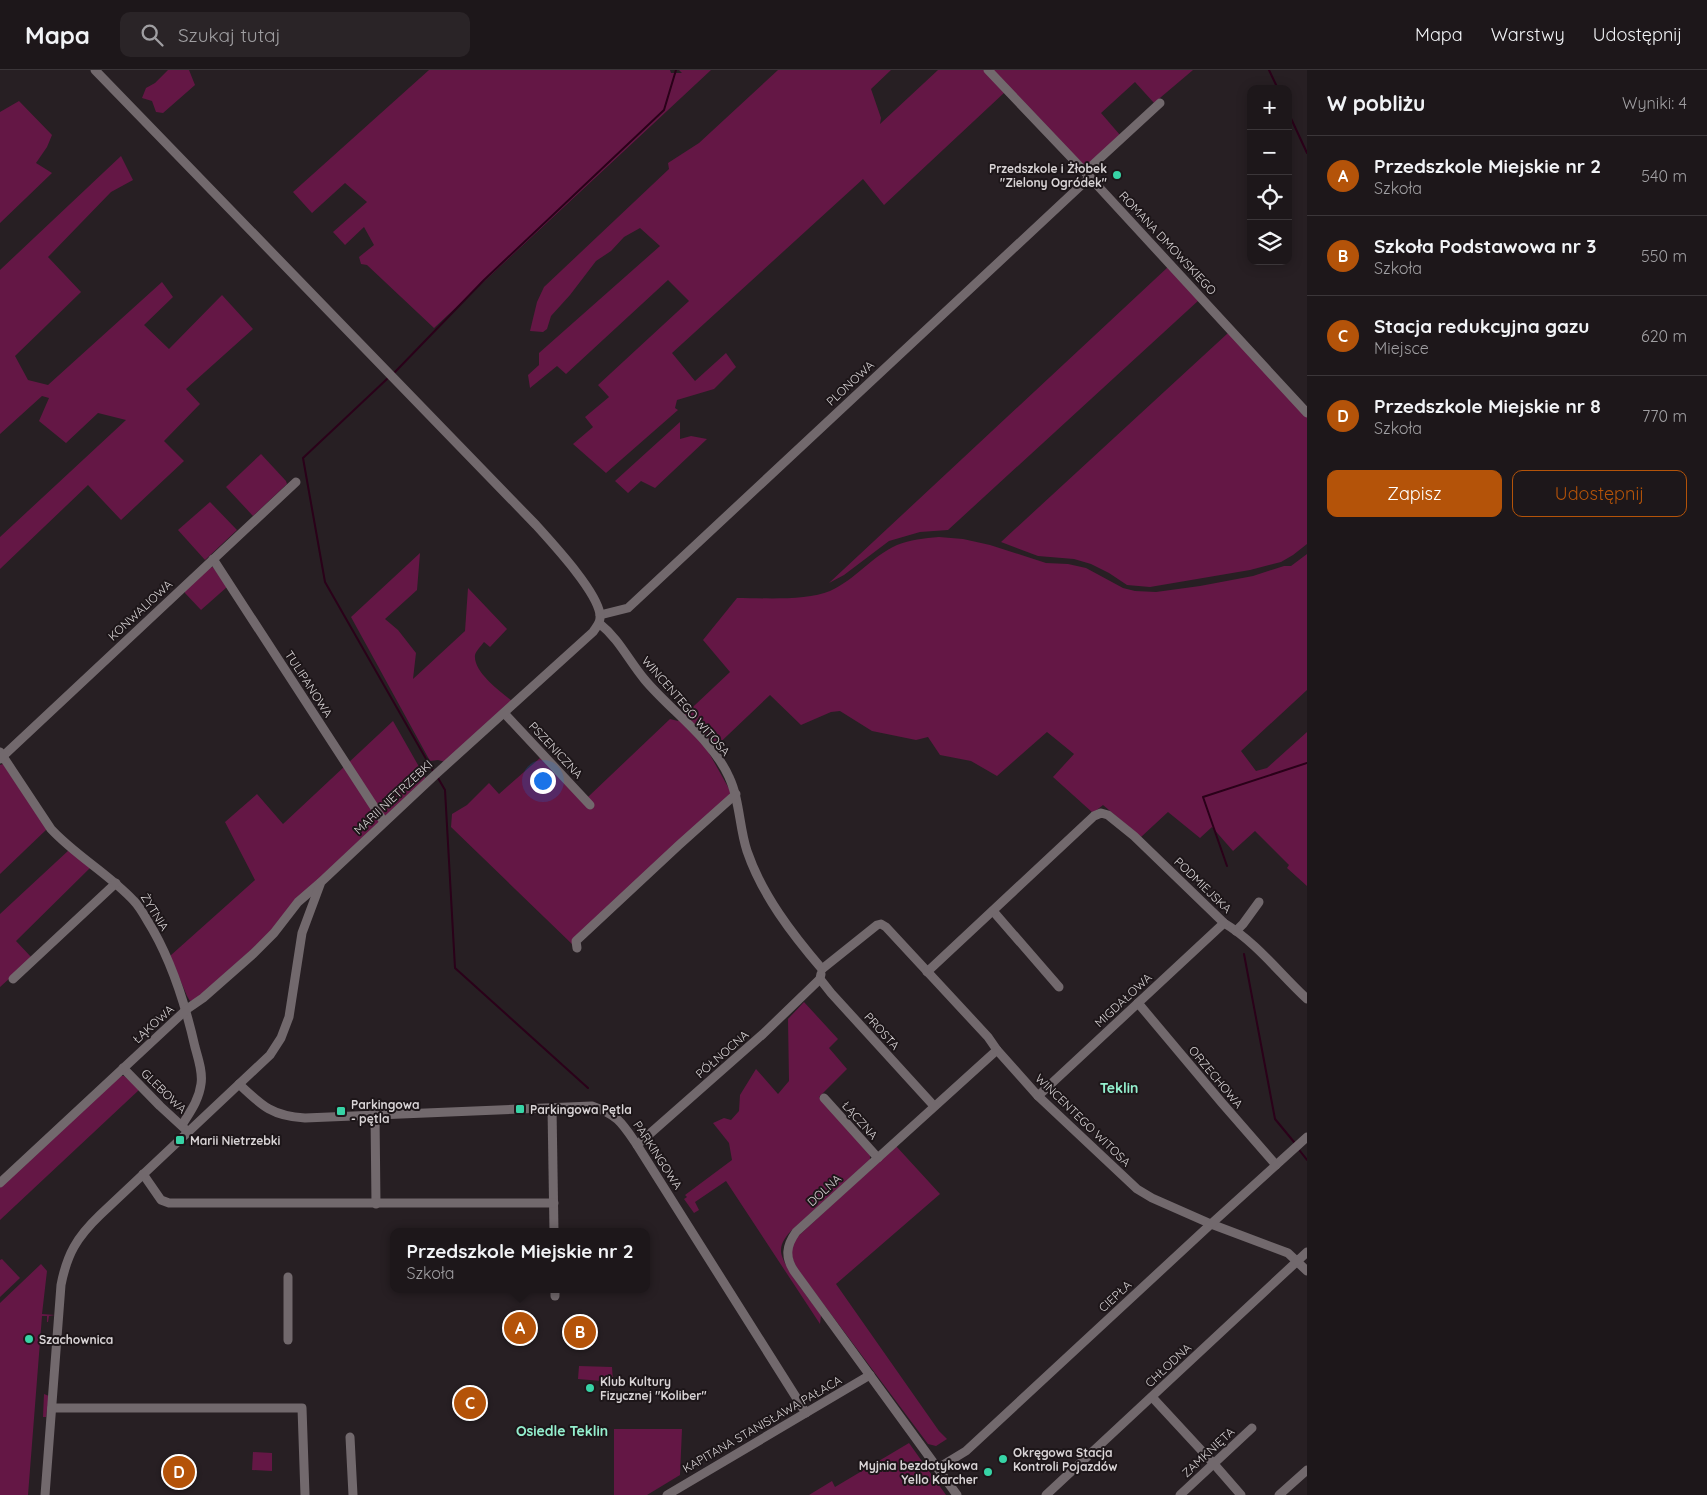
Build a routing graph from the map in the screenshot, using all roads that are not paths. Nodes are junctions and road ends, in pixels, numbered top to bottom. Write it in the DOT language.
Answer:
graph roads {
  1 [pos="95,70"];
  2 [pos="988,70"];
  3 [pos="1160,103"];
  4 [pos="1087,175"];
  5 [pos="1307,413"];
  6 [pos="296,482"];
  7 [pos="213,559"];
  8 [pos="600,619"];
  9 [pos="504,713"];
  10 [pos="1,756"];
  11 [pos="736,794"];
  12 [pos="590,805"];
  13 [pos="384,822"];
  14 [pos="321,882"];
  15 [pos="116,883"];
  16 [pos="1259,902"];
  17 [pos="993,911"];
  18 [pos="1224,923"];
  19 [pos="1236,931"];
  20 [pos="576,948"];
  21 [pos="822,969"];
  22 [pos="927,972"];
  23 [pos="820,979"];
  24 [pos="13,980"];
  25 [pos="1059,987"];
  26 [pos="1307,999"];
  27 [pos="1138,1004"];
  28 [pos="187,1009"];
  29 [pos="997,1050"];
  30 [pos="123,1068"];
  31 [pos="239,1084"];
  32 [pos="1038,1096"];
  33 [pos="824,1098"];
  34 [pos="934,1106"];
  35 [pos="552,1108"];
  36 [pos="376,1115"];
  37 [pos="185,1128"];
  38 [pos="1307,1137"];
  39 [pos="637,1145"];
  40 [pos="878,1158"];
  41 [pos="1276,1165"];
  42 [pos="143,1174"];
  43 [pos="0,1183"];
  44 [pos="554,1203"];
  45 [pos="376,1204"];
  46 [pos="1211,1224"];
  47 [pos="554,1228"];
  48 [pos="1307,1252"];
  49 [pos="1296,1261"];
  50 [pos="1307,1271"];
  51 [pos="288,1277"];
  52 [pos="288,1340"];
  53 [pos="870,1375"];
  54 [pos="1152,1398"];
  55 [pos="52,1408"];
  56 [pos="806,1413"];
  57 [pos="1252,1428"];
  58 [pos="350,1437"];
  59 [pos="1214,1464"];
  60 [pos="938,1468"];
  61 [pos="1307,1470"];
  62 [pos="671,1494"];
  63 [pos="45,1495"];
  64 [pos="304,1495"];
  65 [pos="352,1495"];
  66 [pos="958,1495"];
  67 [pos="1046,1495"];
  68 [pos="1180,1495"];
  69 [pos="1241,1495"];
  70 [pos="1279,1495"];
  1 -- 8 [label="street"];
  2 -- 4 [label="street, ROMANA DMOWSKIEGO"];
  3 -- 4 [label="street, PLONOWA"];
  4 -- 5 [label="street, ROMANA DMOWSKIEGO"];
  4 -- 8 [label="street, PLONOWA"];
  6 -- 7 [label="street, KONWALIOWA"];
  7 -- 10 [label="street, KONWALIOWA"];
  7 -- 13 [label="street, TULIPANOWA"];
  8 -- 9 [label="street, MARII NIETRZEBKI"];
  8 -- 11 [label="street, WINCENTEGO WITOSA"];
  9 -- 12 [label="street, PSZENICZNA"];
  9 -- 13 [label="street, MARII NIETRZEBKI"];
  10 -- 15 [label="street, ŻYTNIA"];
  11 -- 20 [label="street"];
  11 -- 21 [label="street, WINCENTEGO WITOSA"];
  13 -- 14 [label="street, MARII NIETRZEBKI"];
  14 -- 28 [label="street, ŁĄKOWA"];
  14 -- 31 [label="street, MARII NIETRZEBKI"];
  15 -- 24 [label="street"];
  15 -- 28 [label="street, ŻYTNIA"];
  16 -- 19 [label="street"];
  17 -- 18 [label="street, PODMIEJSKA"];
  17 -- 22 [label="street"];
  17 -- 25 [label="street"];
  18 -- 19 [label="street, PODMIEJSKA"];
  18 -- 27 [label="street, MIGDAŁOWA"];
  19 -- 26 [label="street, PODMIEJSKA"];
  21 -- 22 [label="street, WINCENTEGO WITOSA"];
  21 -- 23 [label="street"];
  22 -- 29 [label="street, WINCENTEGO WITOSA"];
  23 -- 34 [label="street, PROSTA"];
  23 -- 39 [label="street, PÓŁNOCNA"];
  27 -- 32 [label="street, MIGDAŁOWA"];
  27 -- 41 [label="street, ORZECHOWA"];
  28 -- 30 [label="street, ŁĄKOWA"];
  28 -- 37 [label="street, ŻYTNIA"];
  29 -- 32 [label="street, WINCENTEGO WITOSA"];
  29 -- 34 [label="street, DOLNA"];
  30 -- 37 [label="street, GLEBOWA"];
  30 -- 43 [label="street, ŁĄKOWA"];
  31 -- 36 [label="street, PARKINGOWA"];
  31 -- 37 [label="street, MARII NIETRZEBKI"];
  32 -- 46 [label="street, WINCENTEGO WITOSA"];
  33 -- 40 [label="street, ŁĄCZNA"];
  34 -- 40 [label="street, DOLNA"];
  35 -- 36 [label="street, PARKINGOWA"];
  35 -- 39 [label="street, PARKINGOWA"];
  35 -- 44 [label="street"];
  36 -- 45 [label="street"];
  37 -- 42 [label="street, MARII NIETRZEBKI"];
  38 -- 41 [label="street, CIEPŁA"];
  39 -- 56 [label="street, PARKINGOWA"];
  40 -- 53 [label="street, DOLNA"];
  41 -- 46 [label="street, CIEPŁA"];
  42 -- 45 [label="street"];
  42 -- 55 [label="street, MARII NIETRZEBKI"];
  44 -- 45 [label="street"];
  44 -- 47 [label="street"];
  46 -- 49 [label="street, WINCENTEGO WITOSA"];
  46 -- 60 [label="street, CIEPŁA"];
  48 -- 49 [label="street, CHŁODNA"];
  49 -- 50 [label="street, WINCENTEGO WITOSA"];
  49 -- 54 [label="street, CHŁODNA"];
  51 -- 52 [label="street"];
  53 -- 56 [label="street, KAPITANA STANISŁAWA PAŁACA"];
  53 -- 60 [label="street, DOLNA"];
  54 -- 59 [label="street"];
  54 -- 67 [label="street, CHŁODNA"];
  55 -- 63 [label="street, MARII NIETRZEBKI"];
  55 -- 64 [label="street"];
  56 -- 62 [label="street, KAPITANA STANISŁAWA PAŁACA"];
  57 -- 59 [label="street, ZAMKNIĘTA"];
  58 -- 65 [label="street"];
  59 -- 68 [label="street, ZAMKNIĘTA"];
  59 -- 69 [label="street"];
  60 -- 66 [label="street, DOLNA"];
  61 -- 70 [label="street"];
}
